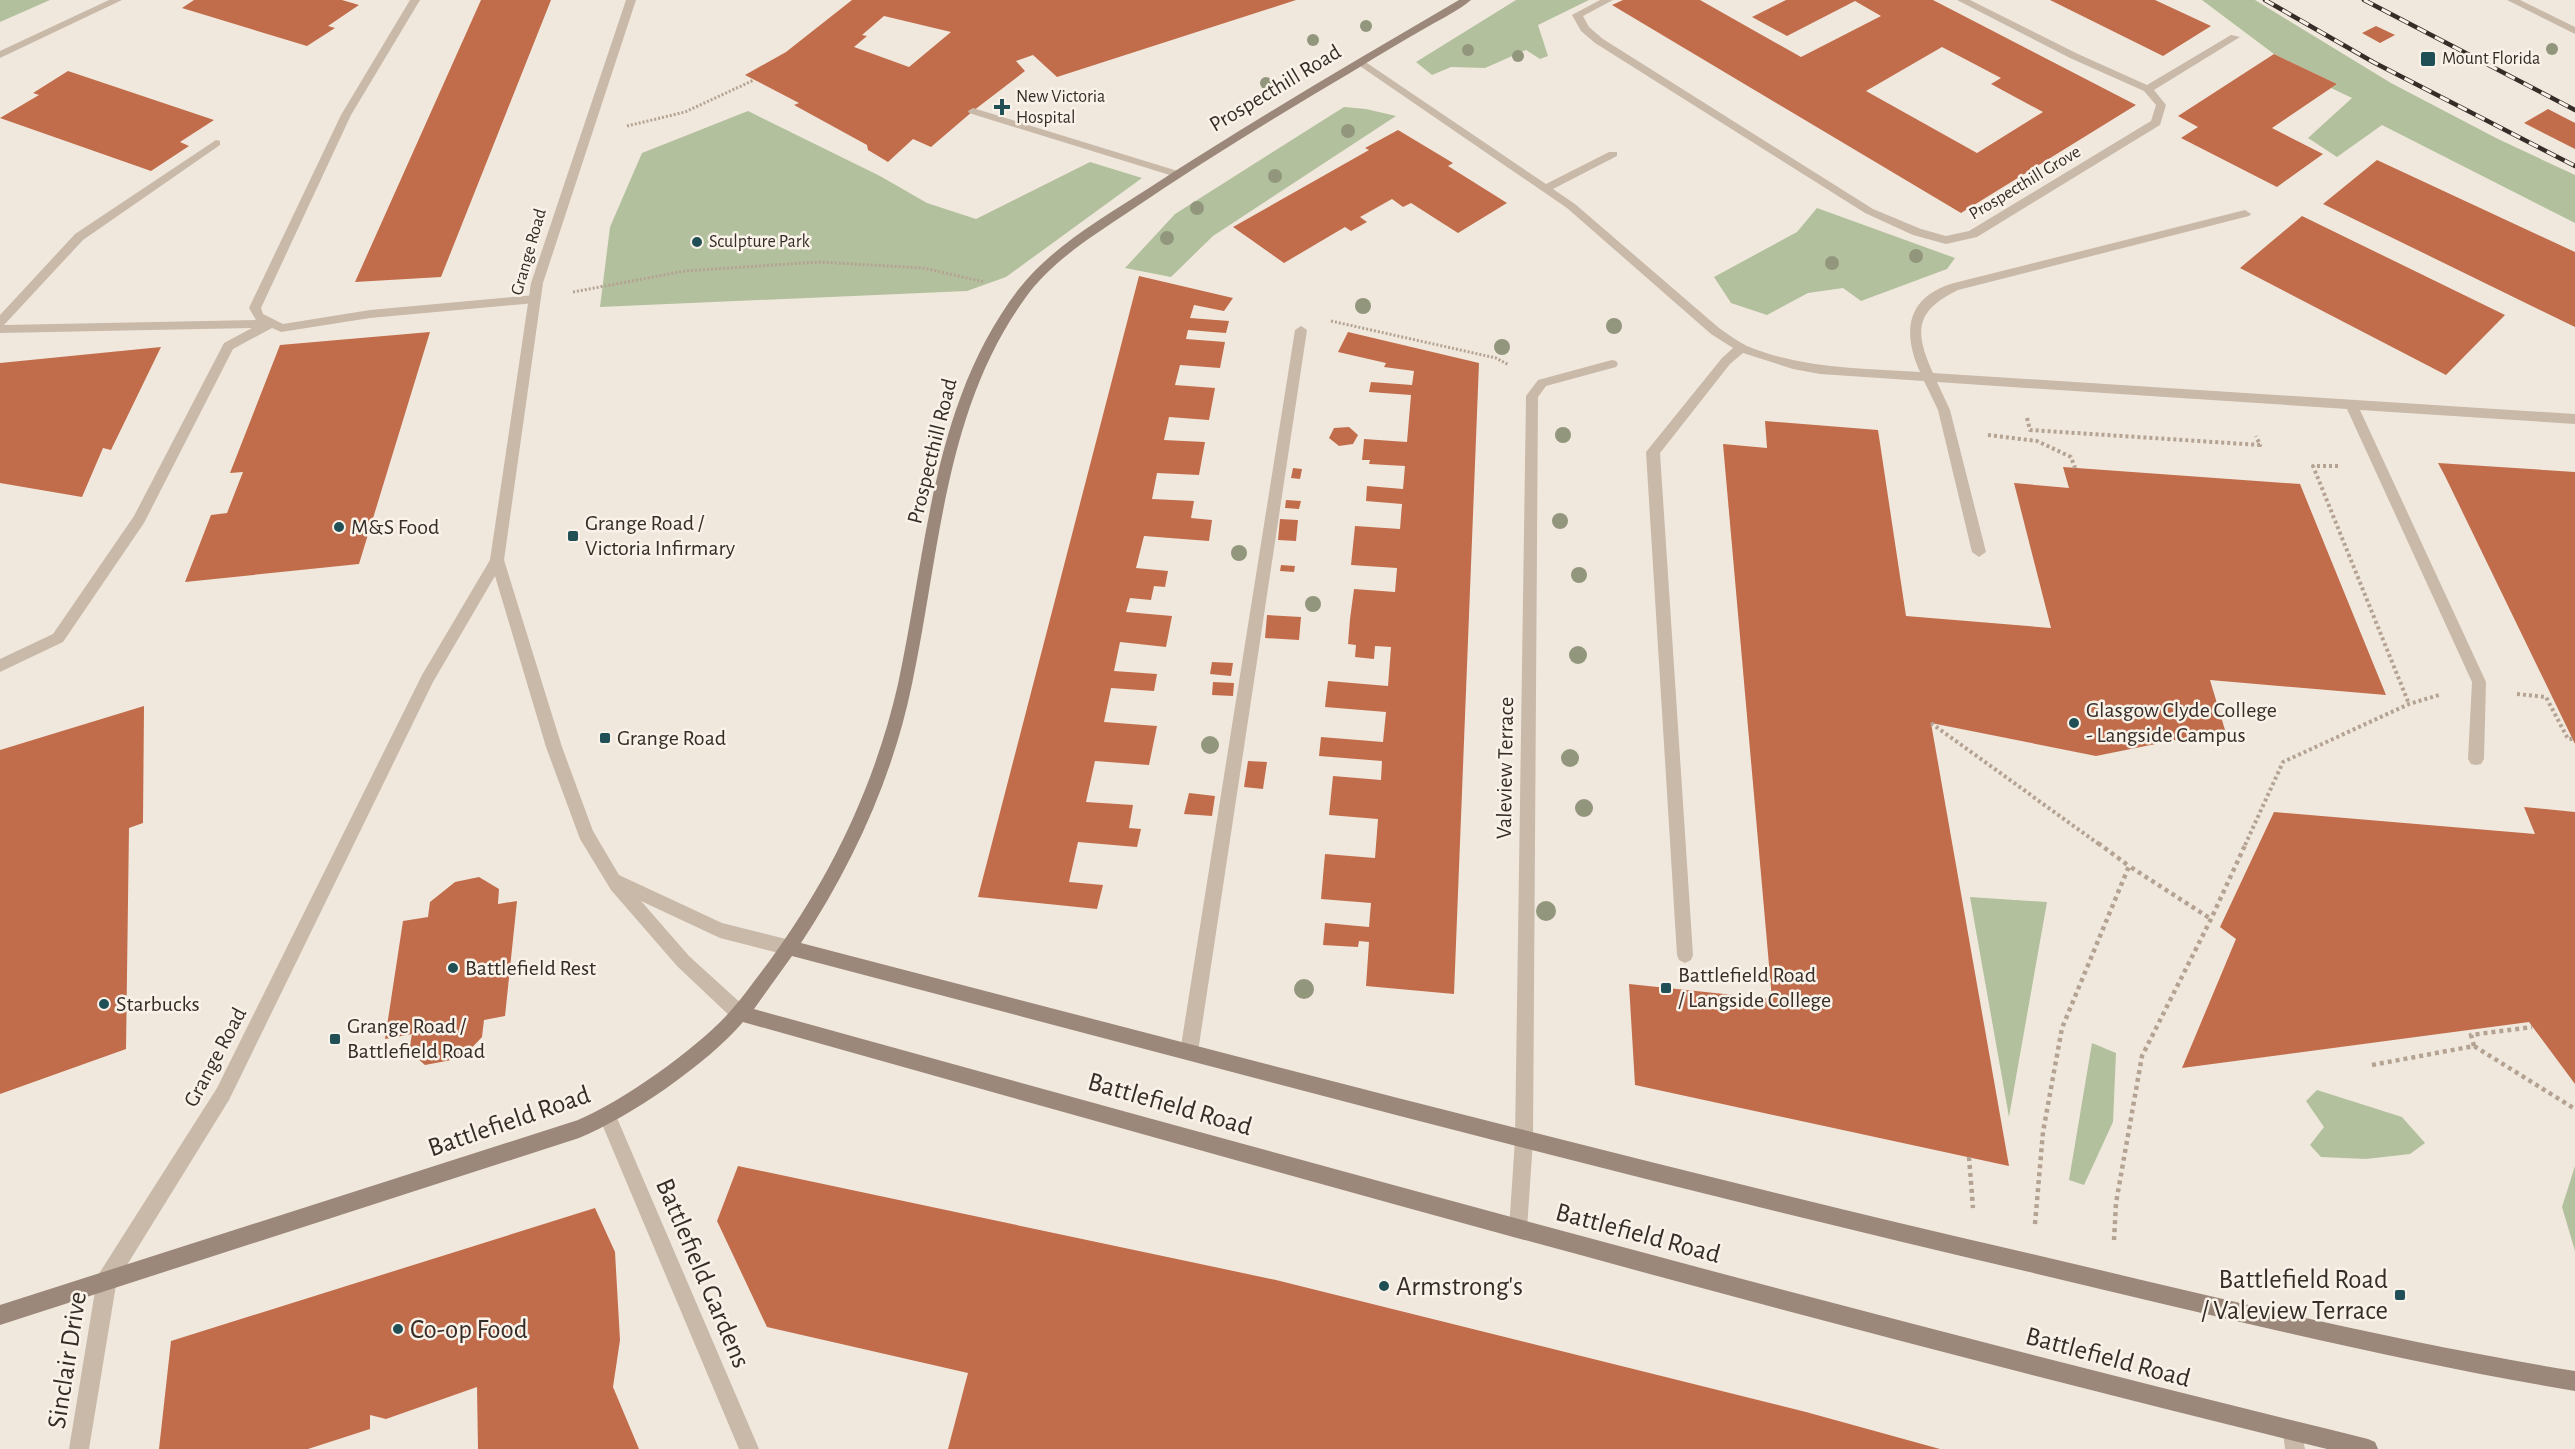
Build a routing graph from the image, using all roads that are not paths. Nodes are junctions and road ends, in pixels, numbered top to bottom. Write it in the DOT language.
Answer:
graph roads {
  1 [pos="117,0"];
  2 [pos="415,0"];
  3 [pos="631,0"];
  4 [pos="1467,0"];
  5 [pos="1608,0"];
  6 [pos="1962,0"];
  7 [pos="2512,0"];
  8 [pos="2575,30"];
  9 [pos="2235,37"];
  10 [pos="0,55"];
  11 [pos="1361,62"];
  12 [pos="2148,89"];
  13 [pos="973,111"];
  14 [pos="216,143"];
  15 [pos="1613,154"];
  16 [pos="1177,174"];
  17 [pos="1546,188"];
  18 [pos="2245,214"];
  19 [pos="535,299"];
  20 [pos="0,322"];
  21 [pos="270,324"];
  22 [pos="0,329"];
  23 [pos="1300,330"];
  24 [pos="1742,348"];
  25 [pos="1612,364"];
  26 [pos="1928,377"];
  27 [pos="2352,405"];
  28 [pos="2575,419"];
  29 [pos="1979,552"];
  30 [pos="497,560"];
  31 [pos="0,666"];
  32 [pos="2476,759"];
  33 [pos="612,880"];
  34 [pos="790,948"];
  35 [pos="1684,955"];
  36 [pos="739,1013"];
  37 [pos="1189,1052"];
  38 [pos="608,1117"];
  39 [pos="1524,1140"];
  40 [pos="1518,1229"];
  41 [pos="107,1279"];
  42 [pos="0,1315"];
  43 [pos="2575,1381"];
  44 [pos="2294,1440"];
  45 [pos="79,1449"];
  46 [pos="749,1449"];
  47 [pos="2368,1449"];
  1 -- 10 [label="street"];
  2 -- 21 [label="street"];
  3 -- 19 [label="street, Grange Road"];
  4 -- 11 [label="main road, Prospecthill Road"];
  5 -- 12 [label="street, Prospecthill Grove"];
  6 -- 12 [label="street"];
  7 -- 8 [label="street"];
  9 -- 12 [label="street"];
  11 -- 16 [label="main road, Prospecthill Road"];
  11 -- 17 [label="street"];
  13 -- 16 [label="street"];
  14 -- 20 [label="street"];
  15 -- 17 [label="street"];
  16 -- 34 [label="main road, Prospecthill Road"];
  17 -- 24 [label="street"];
  18 -- 26 [label="street"];
  19 -- 21 [label="street"];
  19 -- 30 [label="street, Grange Road"];
  21 -- 22 [label="street"];
  21 -- 31 [label="street"];
  23 -- 37 [label="street"];
  24 -- 26 [label="street"];
  24 -- 35 [label="street"];
  25 -- 39 [label="street, Valeview Terrace"];
  26 -- 27 [label="street"];
  26 -- 29 [label="street"];
  27 -- 28 [label="street"];
  27 -- 32 [label="street"];
  30 -- 33 [label="street, Grange Road"];
  30 -- 41 [label="street, Grange Road"];
  33 -- 34 [label="street"];
  33 -- 36 [label="street, Grange Road"];
  34 -- 36 [label="main road, Prospecthill Road"];
  34 -- 37 [label="main road"];
  36 -- 38 [label="main road, Battlefield Road"];
  36 -- 40 [label="main road, Battlefield Road"];
  37 -- 39 [label="main road"];
  38 -- 41 [label="main road, Battlefield Road"];
  38 -- 46 [label="street, Battlefield Gardens"];
  39 -- 40 [label="street, Valeview Terrace"];
  39 -- 43 [label="main road"];
  40 -- 44 [label="main road, Battlefield Road"];
  41 -- 42 [label="main road, Battlefield Road"];
  41 -- 45 [label="street, Sinclair Drive"];
  44 -- 47 [label="main road, Battlefield Road"];
}
